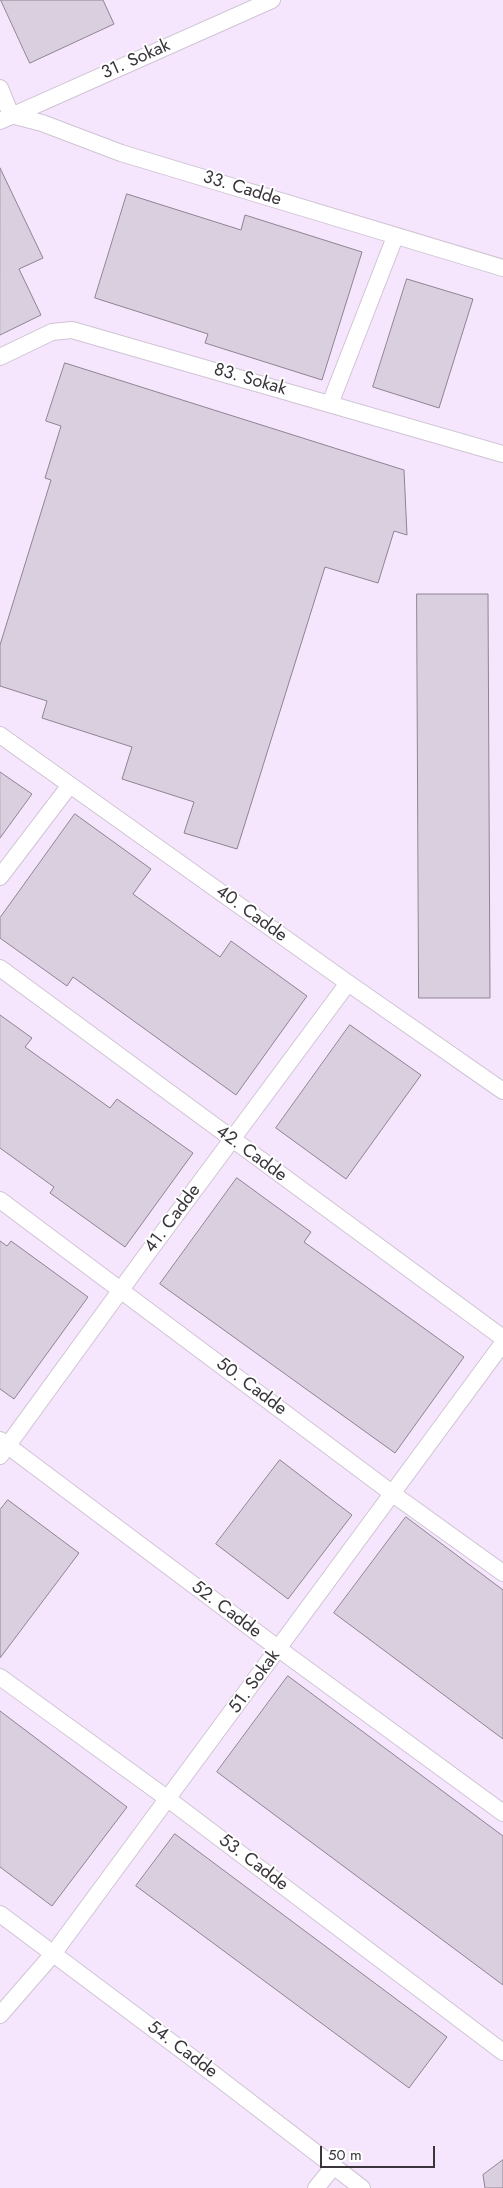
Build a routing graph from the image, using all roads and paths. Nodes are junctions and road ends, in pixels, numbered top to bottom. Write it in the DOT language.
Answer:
graph roads {
  1 [pos="272,0"];
  2 [pos="240,7"];
  3 [pos="0,88"];
  4 [pos="6,118"];
  5 [pos="395,237"];
  6 [pos="503,268"];
  7 [pos="0,357"];
  8 [pos="330,404"];
  9 [pos="503,454"];
  10 [pos="0,735"];
  11 [pos="70,785"];
  12 [pos="0,877"];
  13 [pos="0,968"];
  14 [pos="348,983"];
  15 [pos="503,1091"];
  16 [pos="231,1140"];
  17 [pos="0,1200"];
  18 [pos="121,1290"];
  19 [pos="503,1338"];
  20 [pos="503,1343"];
  21 [pos="2,1447"];
  22 [pos="392,1494"];
  23 [pos="503,1573"];
  24 [pos="278,1649"];
  25 [pos="0,1677"];
  26 [pos="168,1799"];
  27 [pos="503,1812"];
  28 [pos="0,1914"];
  29 [pos="53,1954"];
  30 [pos="0,2015"];
  31 [pos="503,2052"];
  32 [pos="334,2166"];
  33 [pos="316,2188"];
  34 [pos="362,2188"];
  1 -- 2 [label="street, 31. Sokak"];
  2 -- 4 [label="street, 31. Sokak"];
  3 -- 4 [label="street"];
  4 -- 5 [label="street, 33. Cadde"];
  5 -- 6 [label="street, 33. Cadde"];
  5 -- 8 [label="street"];
  7 -- 8 [label="street, 83. Sokak"];
  8 -- 9 [label="street, 83. Sokak"];
  10 -- 11 [label="street, 40. Cadde"];
  11 -- 12 [label="street"];
  11 -- 14 [label="street, 40. Cadde"];
  13 -- 16 [label="street, 42. Cadde"];
  14 -- 15 [label="street, 40. Cadde"];
  14 -- 16 [label="street, 41. Cadde"];
  16 -- 18 [label="street, 41. Cadde"];
  16 -- 19 [label="street, 42. Cadde"];
  17 -- 18 [label="street, 50. Cadde"];
  18 -- 21 [label="street, 41. Cadde"];
  18 -- 22 [label="street, 50. Cadde"];
  20 -- 22 [label="street, 51. Sokak"];
  21 -- 24 [label="street, 52. Cadde"];
  22 -- 23 [label="street, 50. Cadde"];
  22 -- 24 [label="street, 51. Sokak"];
  24 -- 26 [label="street, 51. Sokak"];
  24 -- 27 [label="street, 52. Cadde"];
  25 -- 26 [label="street, 53. Cadde"];
  26 -- 29 [label="street, 51. Sokak"];
  26 -- 31 [label="street, 53. Cadde"];
  28 -- 29 [label="street, 54. Cadde"];
  29 -- 30 [label="street, 51. Sokak"];
  29 -- 32 [label="street, 54. Cadde"];
  32 -- 33 [label="street"];
  32 -- 34 [label="street, 54. Cadde"];
}
